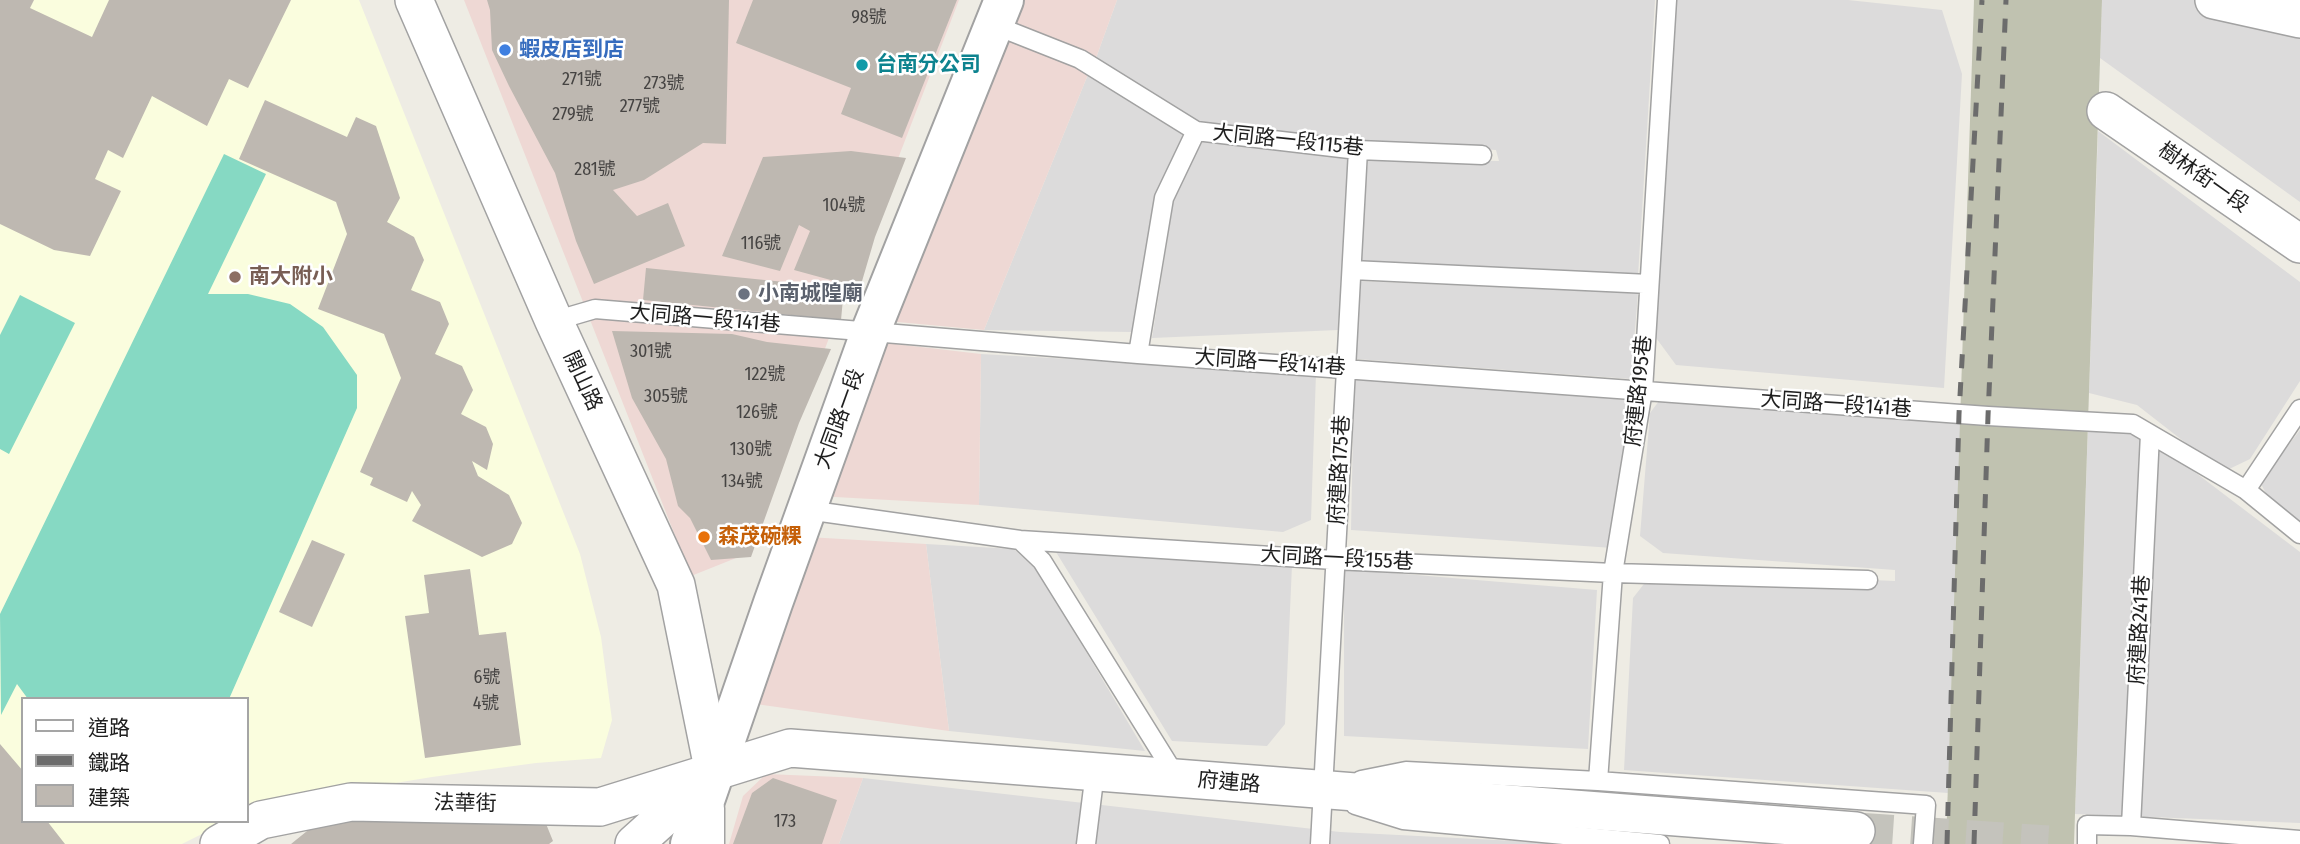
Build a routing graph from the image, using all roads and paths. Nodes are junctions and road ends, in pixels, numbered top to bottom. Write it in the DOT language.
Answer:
graph roads {
  1 [pos="414,0"];
  2 [pos="1667,0"];
  3 [pos="2214,0"];
  4 [pos="999,13"];
  5 [pos="2300,19"];
  6 [pos="2106,111"];
  7 [pos="1196,131"];
  8 [pos="1358,150"];
  9 [pos="1482,155"];
  10 [pos="2300,244"];
  11 [pos="1352,270"];
  12 [pos="1649,284"];
  13 [pos="554,321"];
  14 [pos="870,333"];
  15 [pos="1138,354"];
  16 [pos="1346,368"];
  17 [pos="1643,390"];
  18 [pos="2300,409"];
  19 [pos="2150,434"];
  20 [pos="2246,490"];
  21 [pos="807,510"];
  22 [pos="2300,534"];
  23 [pos="1020,540"];
  24 [pos="1334,559"];
  25 [pos="1614,573"];
  26 [pos="1868,580"];
  27 [pos="1095,772"];
  28 [pos="714,773"];
  29 [pos="1177,778"];
  30 [pos="1598,781"];
  31 [pos="1322,790"];
  32 [pos="2131,826"];
  33 [pos="1856,831"];
  34 [pos="2300,840"];
  35 [pos="1617,843"];
  36 [pos="219,844"];
  37 [pos="634,844"];
  38 [pos="690,844"];
  39 [pos="715,844"];
  40 [pos="1086,844"];
  41 [pos="1320,844"];
  42 [pos="1660,844"];
  43 [pos="1923,844"];
  44 [pos="2087,844"];
  1 -- 13 [label="street, 開山路"];
  2 -- 12 [label="lane, 府連路195巷"];
  3 -- 5 [label="street"];
  4 -- 7 [label="lane, 大同路一段115巷"];
  4 -- 14 [label="street, 大同路一段"];
  6 -- 10 [label="street, 樹林街一段"];
  7 -- 8 [label="lane, 大同路一段115巷"];
  7 -- 15 [label="lane"];
  8 -- 9 [label="lane, 大同路一段115巷"];
  8 -- 11 [label="lane, 府連路175巷"];
  11 -- 12 [label="lane"];
  11 -- 16 [label="lane, 府連路175巷"];
  12 -- 17 [label="lane, 府連路195巷"];
  13 -- 14 [label="lane, 大同路一段141巷"];
  13 -- 28 [label="street, 開山路"];
  14 -- 15 [label="lane, 大同路一段141巷"];
  14 -- 21 [label="street, 大同路一段"];
  15 -- 16 [label="lane, 大同路一段141巷"];
  16 -- 17 [label="lane, 大同路一段141巷"];
  16 -- 24 [label="lane, 府連路175巷"];
  17 -- 19 [label="lane, 大同路一段141巷"];
  17 -- 25 [label="lane, 府連路195巷"];
  18 -- 20 [label="lane"];
  19 -- 20 [label="lane, 大同路一段141巷"];
  19 -- 32 [label="lane, 府連路241巷"];
  20 -- 22 [label="lane, 大同路一段141巷"];
  21 -- 23 [label="lane, 大同路一段155巷"];
  21 -- 28 [label="street, 大同路一段"];
  23 -- 24 [label="lane, 大同路一段155巷"];
  23 -- 29 [label="lane"];
  24 -- 25 [label="lane, 大同路一段155巷"];
  24 -- 31 [label="lane, 府連路175巷"];
  25 -- 26 [label="lane, 大同路一段155巷"];
  25 -- 30 [label="lane, 府連路195巷"];
  27 -- 28 [label="street, 府連路"];
  27 -- 29 [label="street, 府連路"];
  27 -- 40 [label="lane"];
  28 -- 36 [label="street, 法華街"];
  28 -- 37 [label="street, 府連路"];
  28 -- 38 [label="street, 大同路一段"];
  28 -- 39 [label="lane"];
  29 -- 31 [label="street, 府連路"];
  30 -- 31 [label="lane"];
  30 -- 43 [label="lane"];
  31 -- 33 [label="street, 府連路"];
  31 -- 35 [label="lane"];
  31 -- 41 [label="lane, 府連路175巷"];
  32 -- 34 [label="lane"];
  32 -- 44 [label="lane"];
  35 -- 42 [label="lane"];
}
